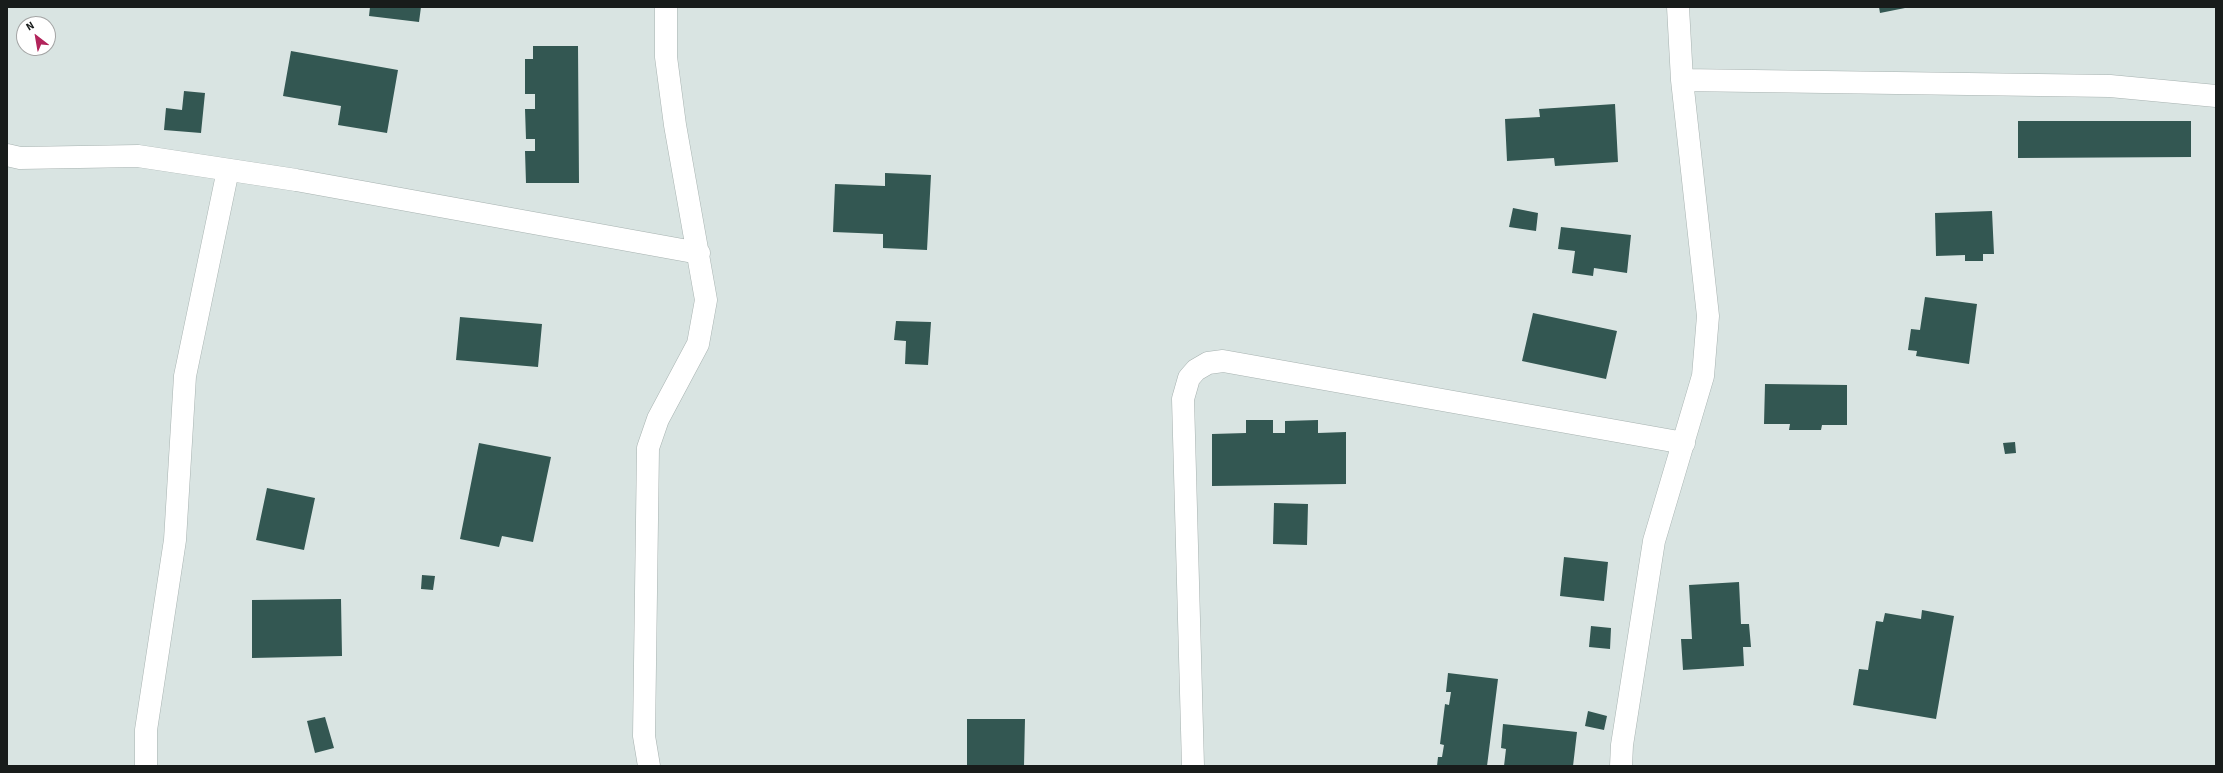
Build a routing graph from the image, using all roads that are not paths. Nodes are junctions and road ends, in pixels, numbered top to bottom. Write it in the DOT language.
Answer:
graph roads {
  1 [pos="666,7"];
  2 [pos="1678,7"];
  3 [pos="1682,80"];
  4 [pos="2216,96"];
  5 [pos="7,155"];
  6 [pos="228,170"];
  7 [pos="698,253"];
  8 [pos="1684,443"];
  9 [pos="146,766"];
  10 [pos="649,766"];
  11 [pos="1193,766"];
  12 [pos="1621,766"];
  1 -- 7 [label="street"];
  2 -- 3 [label="street"];
  3 -- 4 [label="street"];
  3 -- 8 [label="street"];
  5 -- 6 [label="street"];
  6 -- 7 [label="street"];
  6 -- 9 [label="street"];
  7 -- 10 [label="street"];
  8 -- 11 [label="street"];
  8 -- 12 [label="street"];
}
